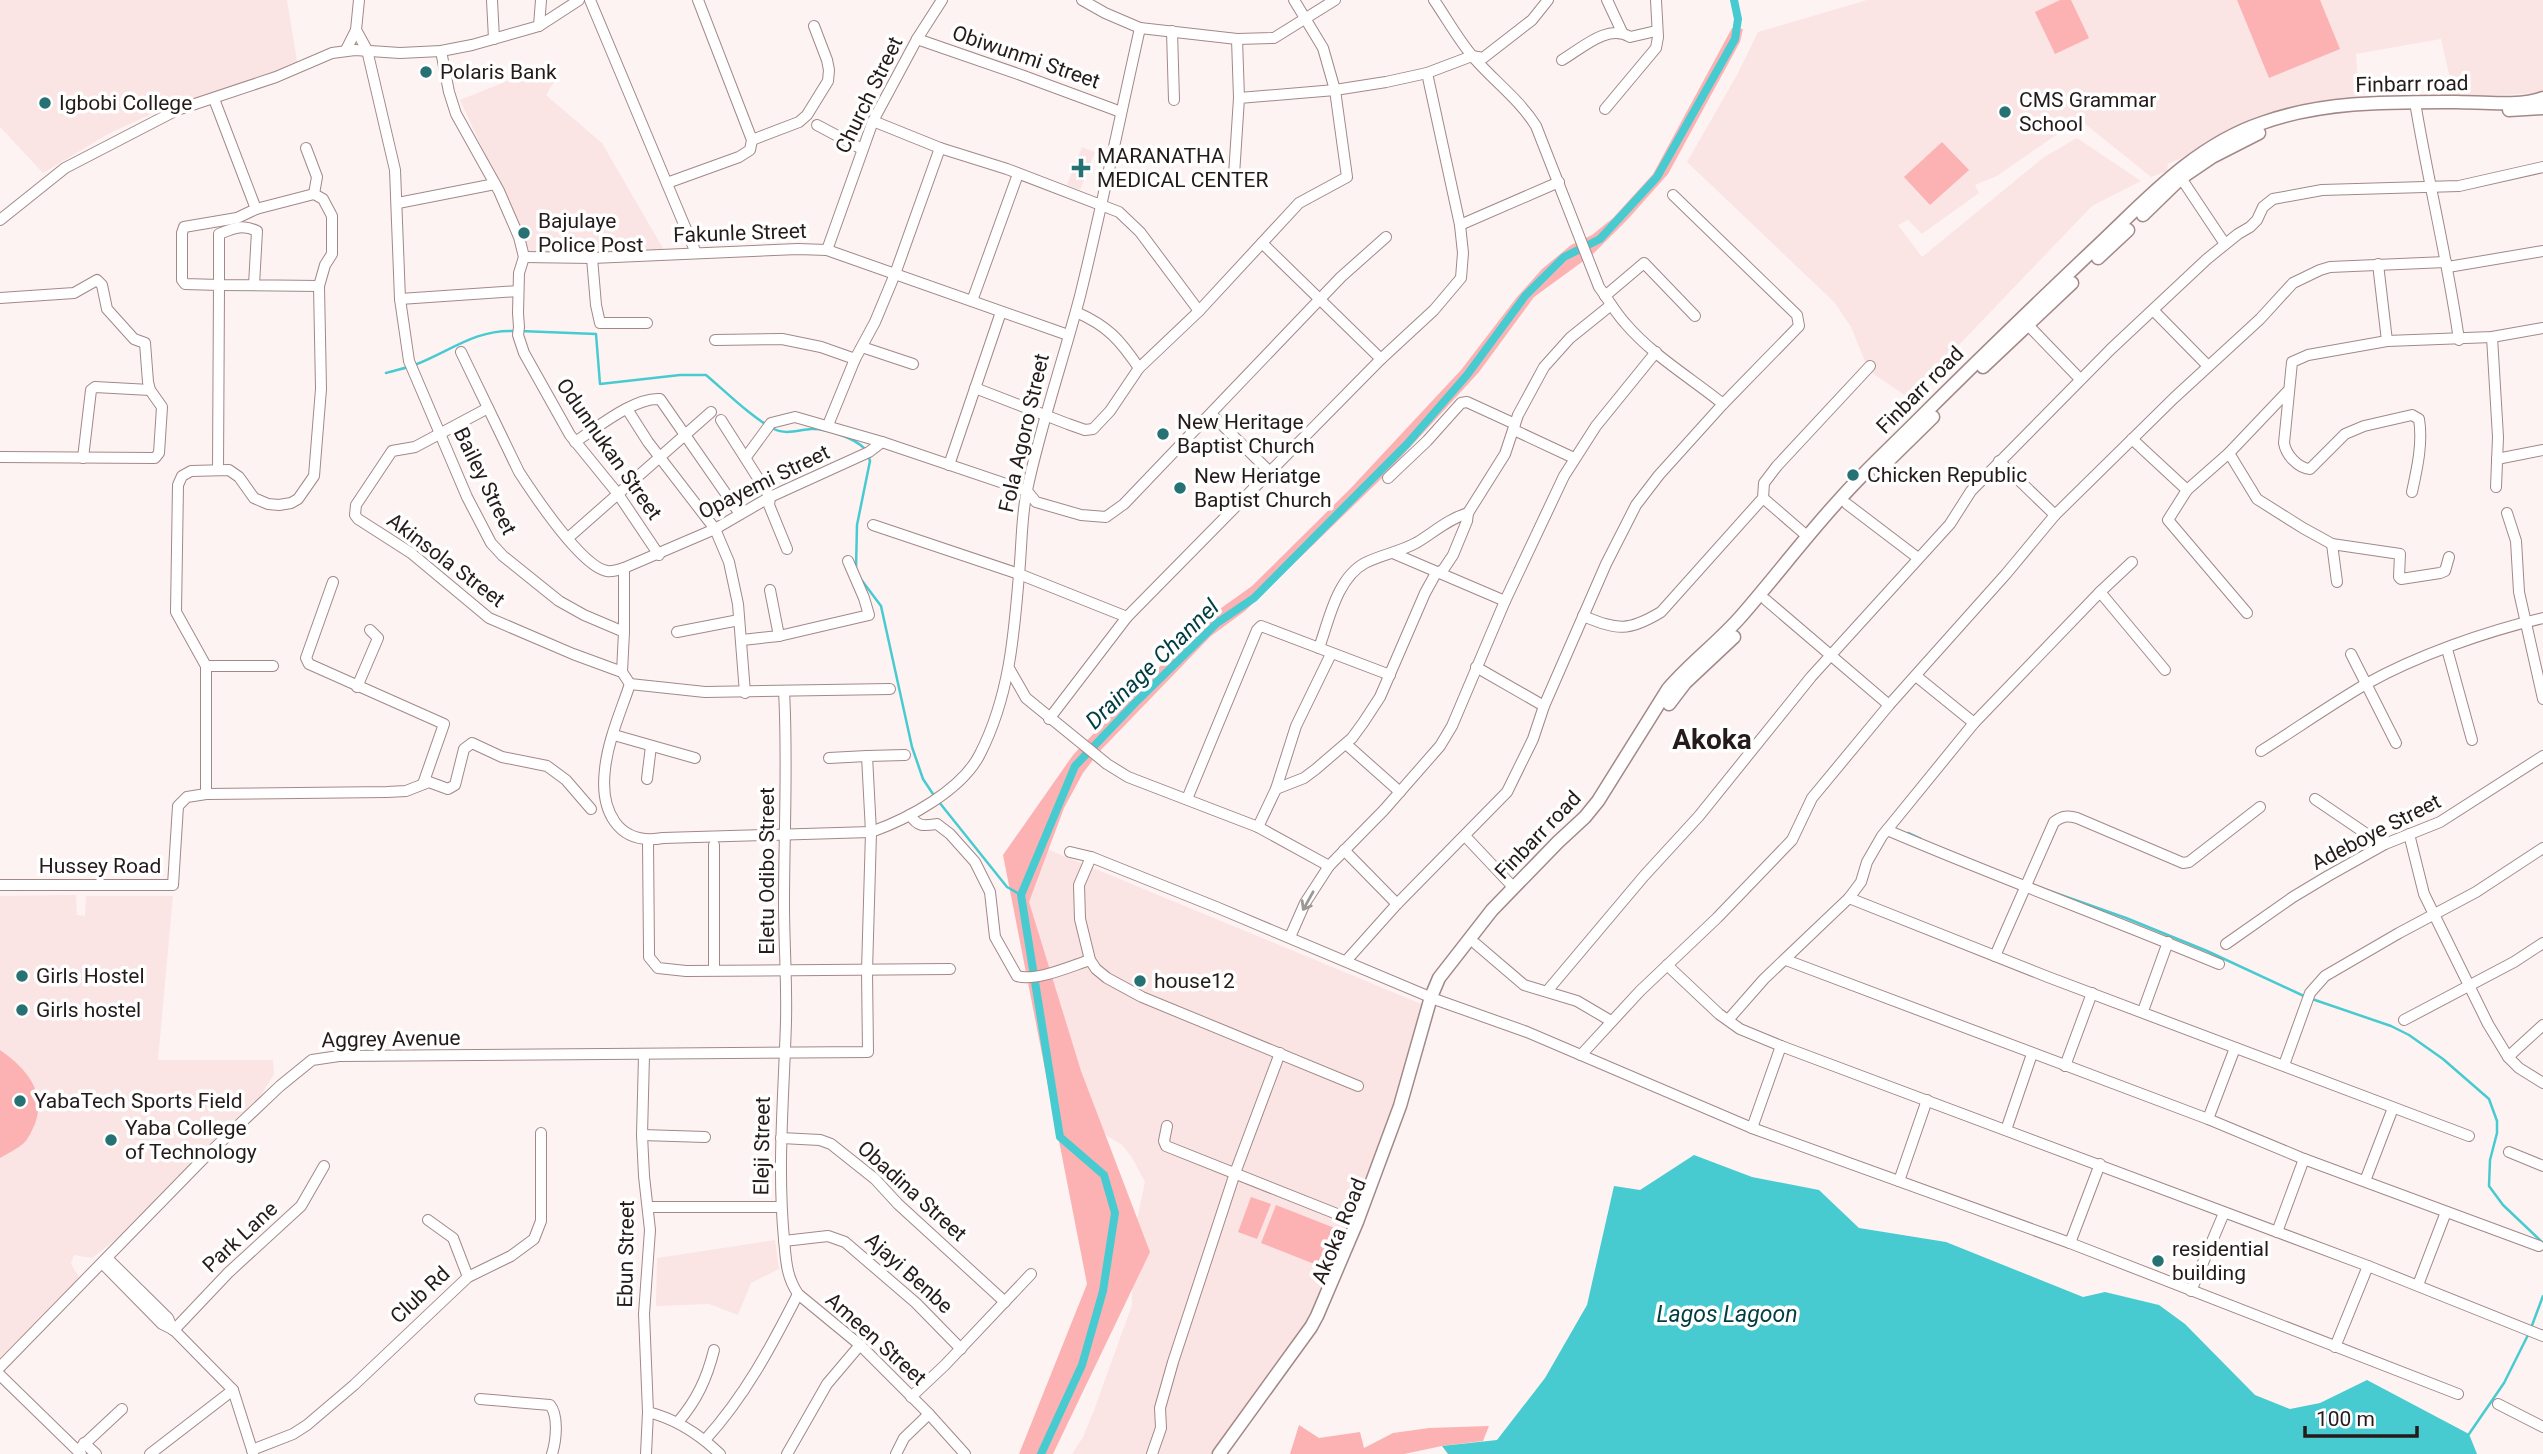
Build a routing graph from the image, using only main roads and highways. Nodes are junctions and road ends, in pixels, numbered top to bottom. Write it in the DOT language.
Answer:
graph roads {
  1 [pos="2543,97"];
  2 [pos="2543,108"];
  3 [pos="1886,458"];
  4 [pos="1442,981"];
  5 [pos="1434,998"];
  6 [pos="1320,1318"];
  7 [pos="1219,1454"];
  8 [pos="1229,1454"];
  1 -- 3 [label="main road, Finbarr road"];
  2 -- 3 [label="main road, Finbarr road"];
  3 -- 4 [label="main road, Finbarr road"];
  3 -- 4 [label="main road, Finbarr road"];
  4 -- 5 [label="main road"];
  5 -- 6 [label="main road"];
  5 -- 6 [label="main road, Akoka Road"];
  6 -- 7 [label="main road"];
  6 -- 8 [label="main road, Akoka Road"];
}
